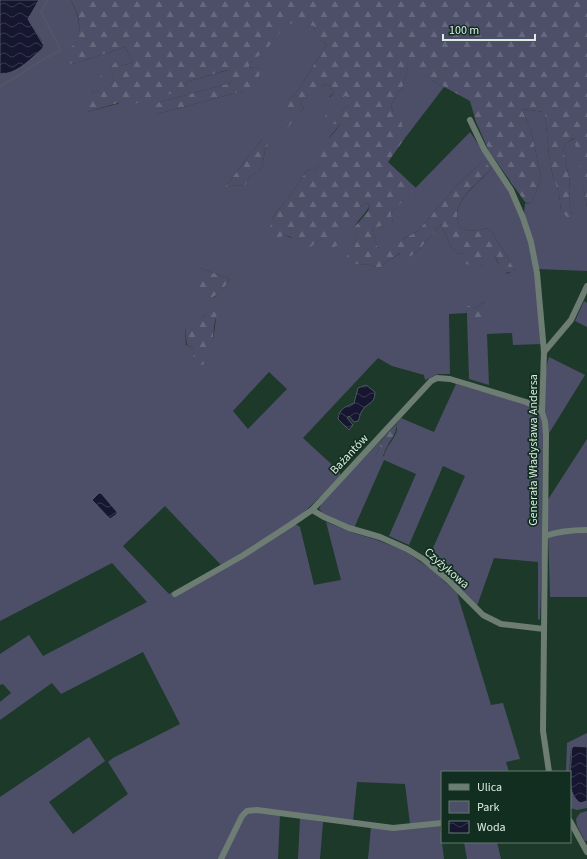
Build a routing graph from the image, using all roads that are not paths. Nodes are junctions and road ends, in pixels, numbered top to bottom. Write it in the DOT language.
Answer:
graph roads {
  1 [pos="470,120"];
  2 [pos="587,286"];
  3 [pos="544,352"];
  4 [pos="542,412"];
  5 [pos="312,510"];
  6 [pos="587,530"];
  7 [pos="545,536"];
  8 [pos="174,594"];
  9 [pos="544,629"];
  10 [pos="549,771"];
  11 [pos="441,823"];
  12 [pos="571,823"];
  13 [pos="587,852"];
  14 [pos="221,859"];
  1 -- 3 [label="street, Generała Władysława Andersa"];
  2 -- 3 [label="street"];
  3 -- 4 [label="street, Generała Władysława Andersa"];
  4 -- 5 [label="street, Bażantów"];
  4 -- 7 [label="street, Generała Władysława Andersa"];
  5 -- 8 [label="street, Bażantów"];
  5 -- 9 [label="street, Czyżykowa"];
  6 -- 7 [label="street"];
  7 -- 9 [label="street, Generała Władysława Andersa"];
  9 -- 10 [label="street, Generała Władysława Andersa"];
  11 -- 14 [label="street"];
  12 -- 13 [label="street"];
}
